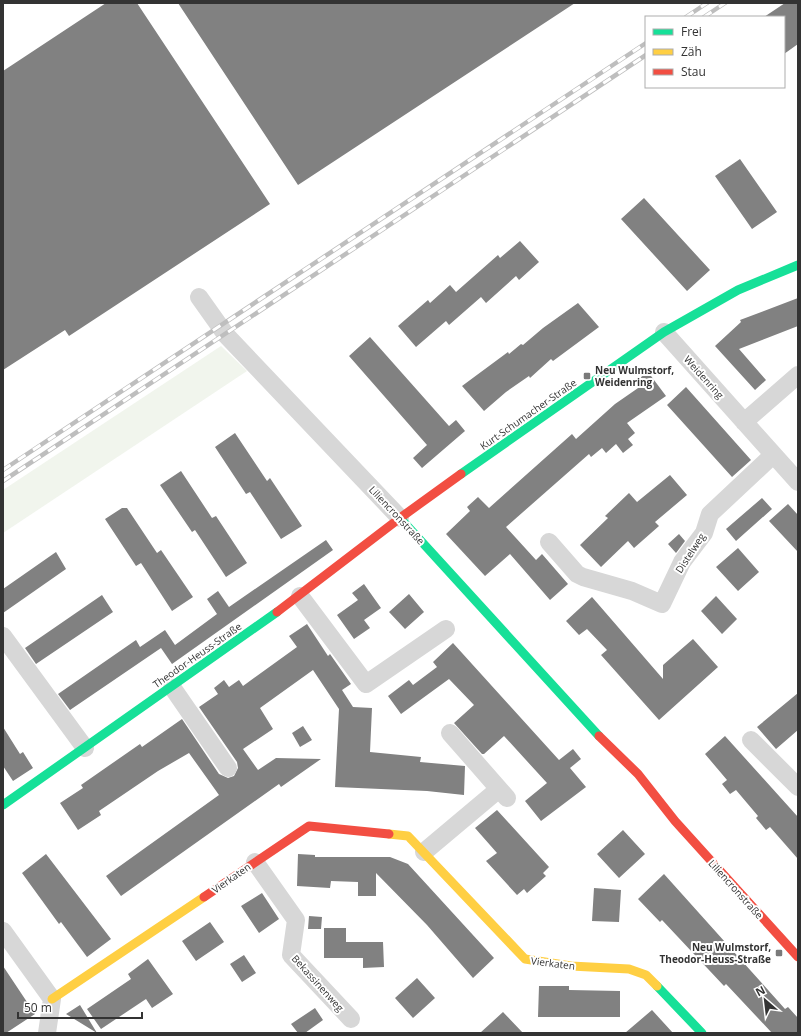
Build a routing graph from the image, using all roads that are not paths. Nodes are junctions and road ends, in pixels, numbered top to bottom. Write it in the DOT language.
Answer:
graph roads {
  1 [pos="798,265"];
  2 [pos="200,297"];
  3 [pos="664,332"];
  4 [pos="798,375"];
  5 [pos="744,422"];
  6 [pos="773,455"];
  7 [pos="798,482"];
  8 [pos="400,518"];
  9 [pos="549,542"];
  10 [pos="300,596"];
  11 [pos="446,629"];
  12 [pos="3,636"];
  13 [pos="172,687"];
  14 [pos="450,733"];
  15 [pos="595,733"];
  16 [pos="750,740"];
  17 [pos="85,748"];
  18 [pos="608,756"];
  19 [pos="228,768"];
  20 [pos="798,787"];
  21 [pos="650,804"];
  22 [pos="3,805"];
  23 [pos="675,821"];
  24 [pos="424,852"];
  25 [pos="255,862"];
  26 [pos="3,931"];
  27 [pos="798,957"];
  28 [pos="52,1000"];
  29 [pos="351,1019"];
  30 [pos="47,1033"];
  31 [pos="702,1033"];
  1 -- 3 [label="street, Kurt-Schumacher-Straße"];
  2 -- 8 [label="street, Liliencronstraße"];
  3 -- 5 [label="street, Weidenring"];
  3 -- 8 [label="street, Kurt-Schumacher-Straße"];
  4 -- 5 [label="street"];
  5 -- 6 [label="street, Weidenring"];
  6 -- 7 [label="street, Weidenring"];
  6 -- 9 [label="street, Distelweg"];
  8 -- 10 [label="street, Theodor-Heuss-Straße"];
  8 -- 15 [label="street, Liliencronstraße"];
  10 -- 11 [label="street"];
  10 -- 13 [label="street, Theodor-Heuss-Straße"];
  12 -- 17 [label="street"];
  13 -- 17 [label="street, Theodor-Heuss-Straße"];
  13 -- 19 [label="street"];
  14 -- 24 [label="street"];
  15 -- 18 [label="street, Liliencronstraße"];
  15 -- 23 [label="street, Liliencronstraße"];
  16 -- 20 [label="street"];
  17 -- 22 [label="street, Theodor-Heuss-Straße"];
  21 -- 23 [label="street, Liliencronstraße"];
  23 -- 27 [label="street, Liliencronstraße"];
  24 -- 25 [label="street, Vierkaten"];
  24 -- 31 [label="street, Vierkaten"];
  25 -- 28 [label="street, Vierkaten"];
  25 -- 29 [label="street, Bekassinenweg"];
  26 -- 28 [label="street"];
  28 -- 30 [label="street"];
}
